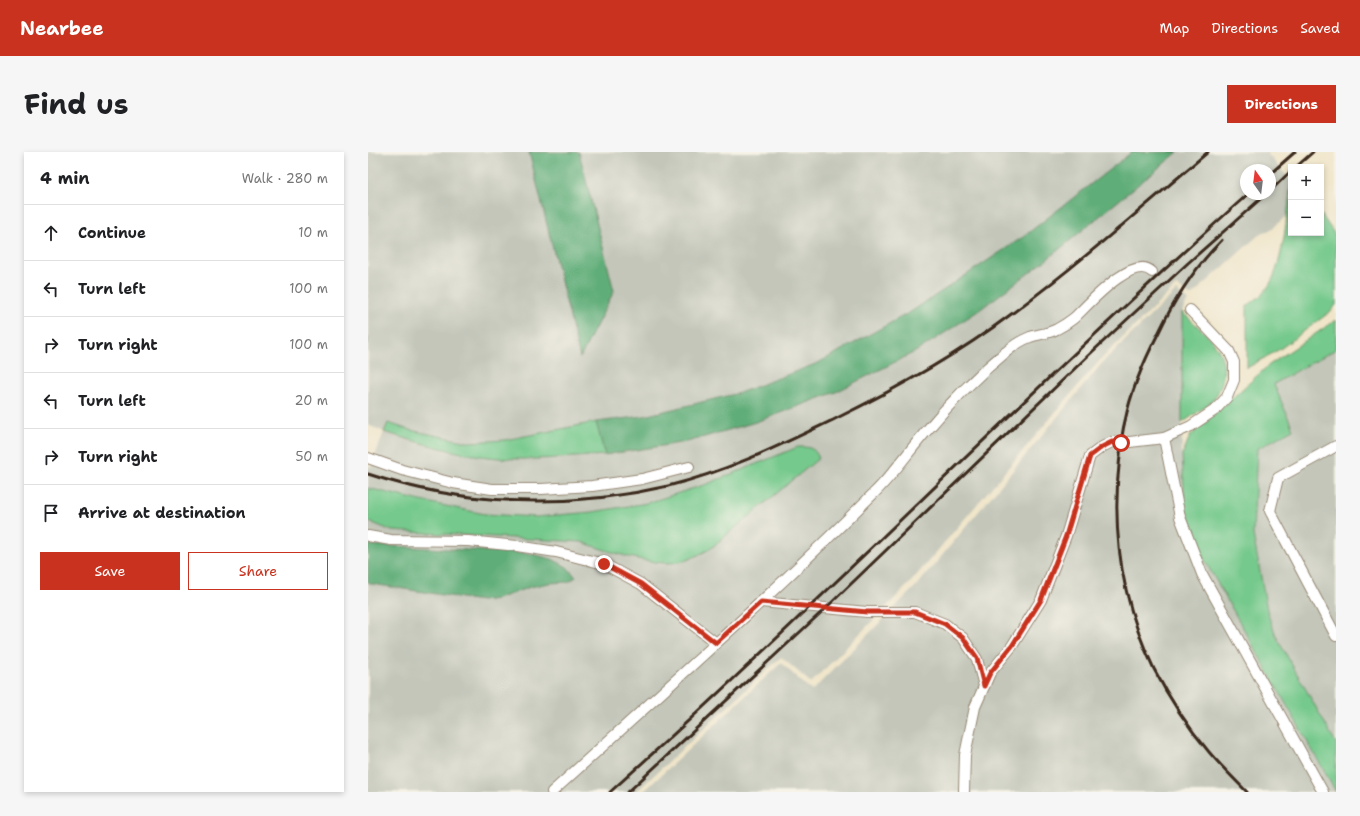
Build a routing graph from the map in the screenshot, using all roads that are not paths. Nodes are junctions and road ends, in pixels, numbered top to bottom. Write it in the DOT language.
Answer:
graph roads {
  1 [pos="1152,272"];
  2 [pos="1190,310"];
  3 [pos="1164,438"];
  4 [pos="1336,446"];
  5 [pos="368,458"];
  6 [pos="689,467"];
  7 [pos="368,536"];
  8 [pos="761,602"];
  9 [pos="1336,636"];
  10 [pos="716,643"];
  11 [pos="984,686"];
  12 [pos="552,792"];
  13 [pos="964,792"];
  14 [pos="1323,792"];
  1 -- 8 [label="lane"];
  2 -- 3 [label="lane"];
  3 -- 11 [label="lane"];
  3 -- 14 [label="lane"];
  4 -- 9 [label="lane"];
  5 -- 6 [label="lane"];
  7 -- 10 [label="lane"];
  8 -- 10 [label="lane"];
  8 -- 11 [label="lane"];
  10 -- 12 [label="lane"];
  11 -- 13 [label="lane"];
}
